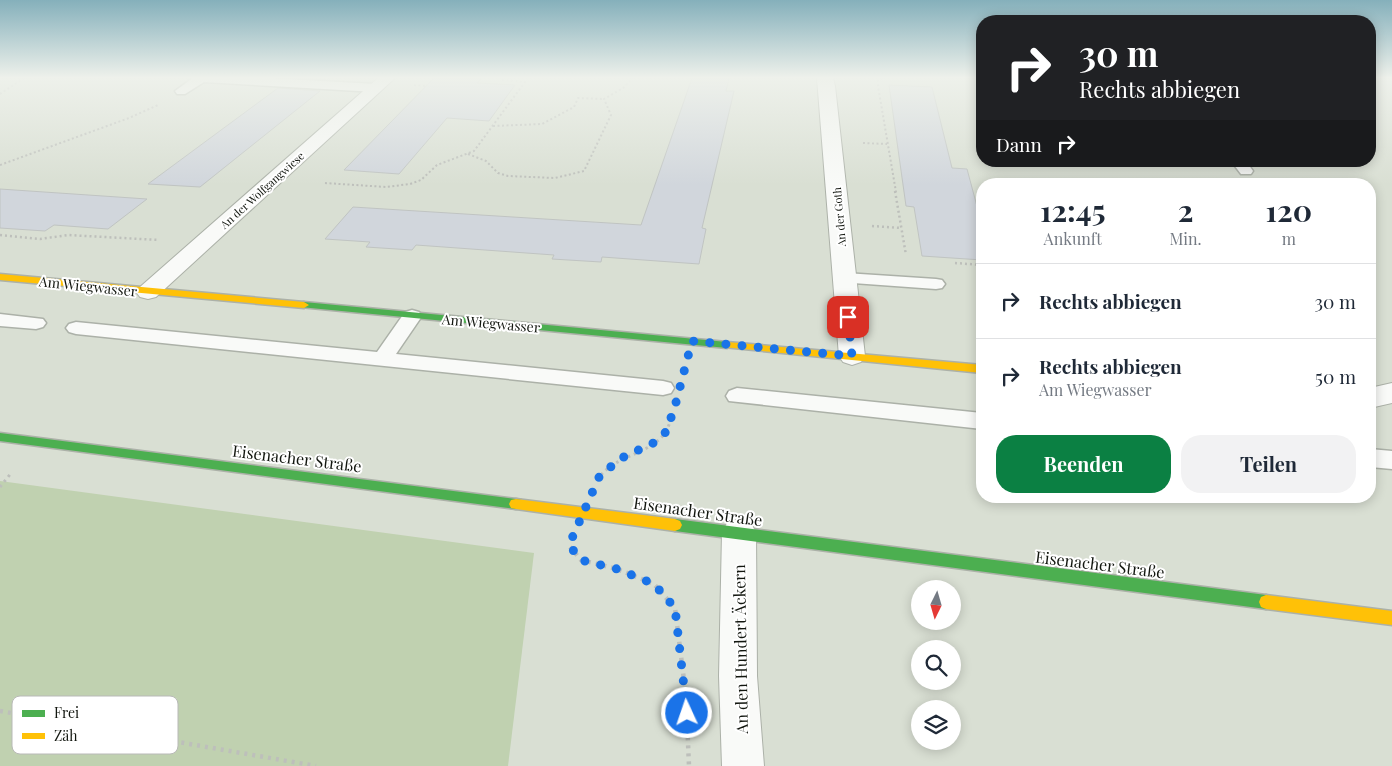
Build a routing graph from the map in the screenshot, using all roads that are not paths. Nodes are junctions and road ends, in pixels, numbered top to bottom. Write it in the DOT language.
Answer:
graph roads {
  1 [pos="348,114"];
  2 [pos="830,114"];
  3 [pos="0,277"];
  4 [pos="845,278"];
  5 [pos="936,284"];
  6 [pos="148,292"];
  7 [pos="412,316"];
  8 [pos="0,320"];
  9 [pos="36,324"];
  10 [pos="76,328"];
  11 [pos="852,356"];
  12 [pos="382,360"];
  13 [pos="976,368"];
  14 [pos="663,388"];
  15 [pos="1392,393"];
  16 [pos="737,396"];
  17 [pos="1376,397"];
  18 [pos="976,420"];
  19 [pos="0,437"];
  20 [pos="1376,459"];
  21 [pos="1392,460"];
  22 [pos="739,533"];
  23 [pos="1392,618"];
  24 [pos="742,766"];
  1 -- 6 [label="street, An der Wolfgangwiese"];
  2 -- 4 [label="street, An der Goth"];
  3 -- 6 [label="main road, Am Wiegwasser"];
  4 -- 5 [label="lane"];
  4 -- 11 [label="street, An der Goth"];
  6 -- 7 [label="main road, Am Wiegwasser"];
  7 -- 11 [label="main road, Am Wiegwasser"];
  7 -- 12 [label="lane"];
  8 -- 9 [label="lane"];
  10 -- 12 [label="lane"];
  11 -- 13 [label="main road, Am Wiegwasser"];
  12 -- 14 [label="lane"];
  15 -- 17 [label="street"];
  16 -- 18 [label="lane"];
  19 -- 22 [label="main road, Eisenacher Straße"];
  20 -- 21 [label="lane"];
  22 -- 23 [label="main road, Eisenacher Straße"];
  22 -- 24 [label="street, An den Hundert Äckern"];
}
